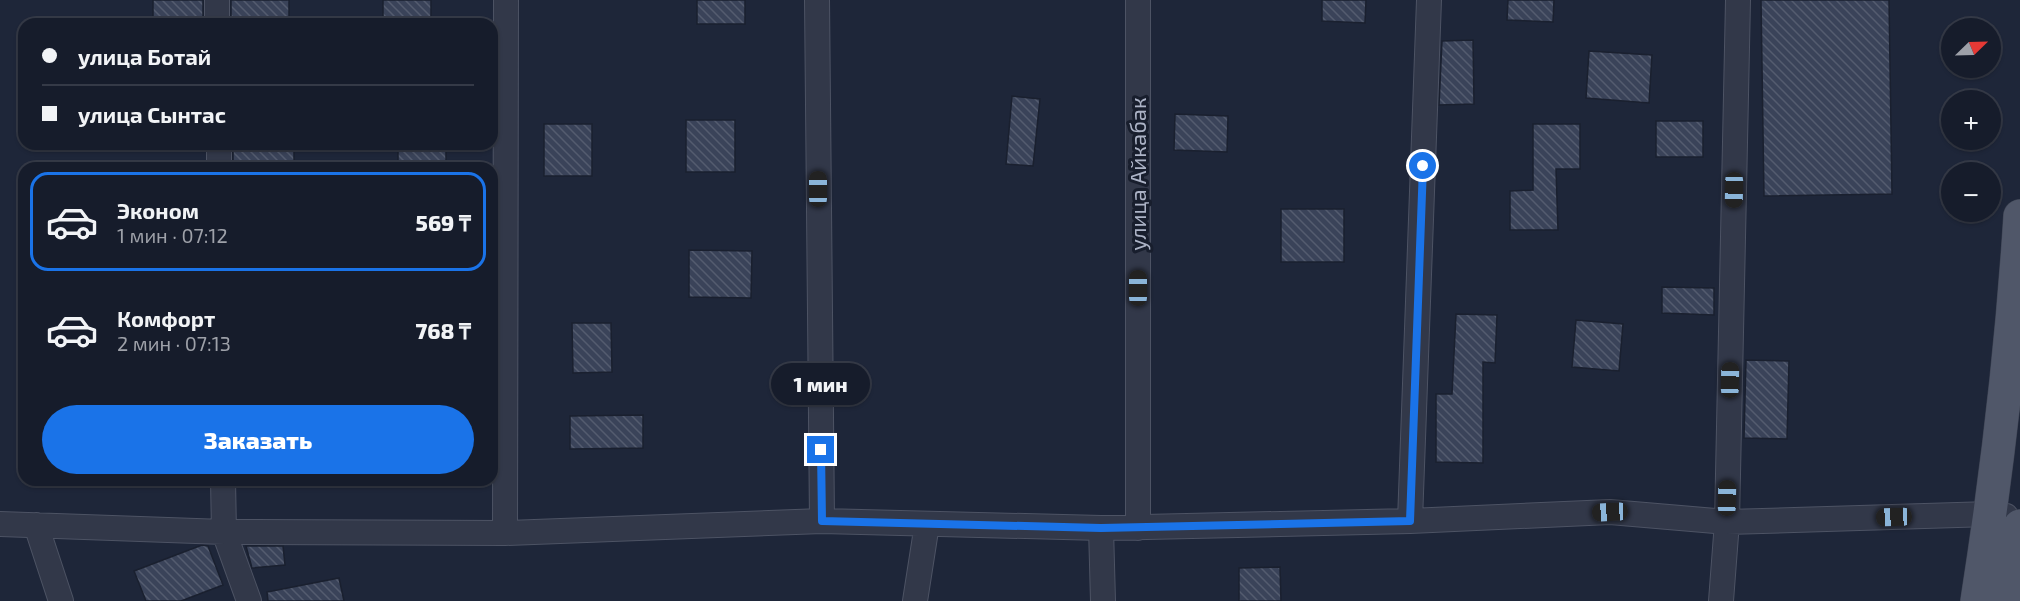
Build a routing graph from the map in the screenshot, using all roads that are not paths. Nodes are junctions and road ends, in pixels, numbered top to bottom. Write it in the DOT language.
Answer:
graph roads {
  1 [pos="217,0"];
  2 [pos="506,0"];
  3 [pos="817,0"];
  4 [pos="1138,0"];
  5 [pos="1429,0"];
  6 [pos="1738,0"];
  7 [pos="217,18"];
  8 [pos="2020,216"];
  9 [pos="223,486"];
  10 [pos="2005,516"];
  11 [pos="822,521"];
  12 [pos="1410,521"];
  13 [pos="1727,522"];
  14 [pos="0,524"];
  15 [pos="927,524"];
  16 [pos="36,525"];
  17 [pos="2020,526"];
  18 [pos="1101,528"];
  19 [pos="1138,528"];
  20 [pos="224,532"];
  21 [pos="505,533"];
  22 [pos="61,601"];
  23 [pos="249,601"];
  24 [pos="915,601"];
  25 [pos="1103,601"];
  26 [pos="1721,601"];
  27 [pos="1977,601"];
  28 [pos="2009,601"];
  1 -- 7 [label="street"];
  2 -- 21 [label="street"];
  3 -- 11 [label="street"];
  4 -- 19 [label="street, улица Айкабак"];
  5 -- 12 [label="street"];
  6 -- 13 [label="street"];
  8 -- 10 [label="main road"];
  9 -- 20 [label="street"];
  10 -- 13 [label="street"];
  10 -- 27 [label="main road"];
  11 -- 15 [label="street"];
  11 -- 21 [label="street"];
  12 -- 13 [label="street"];
  12 -- 19 [label="street"];
  13 -- 26 [label="street"];
  14 -- 16 [label="street"];
  15 -- 18 [label="street"];
  15 -- 24 [label="street"];
  16 -- 20 [label="street"];
  16 -- 22 [label="street"];
  17 -- 28 [label="main road"];
  18 -- 19 [label="street"];
  18 -- 25 [label="street"];
  20 -- 21 [label="street"];
  20 -- 23 [label="street"];
}
